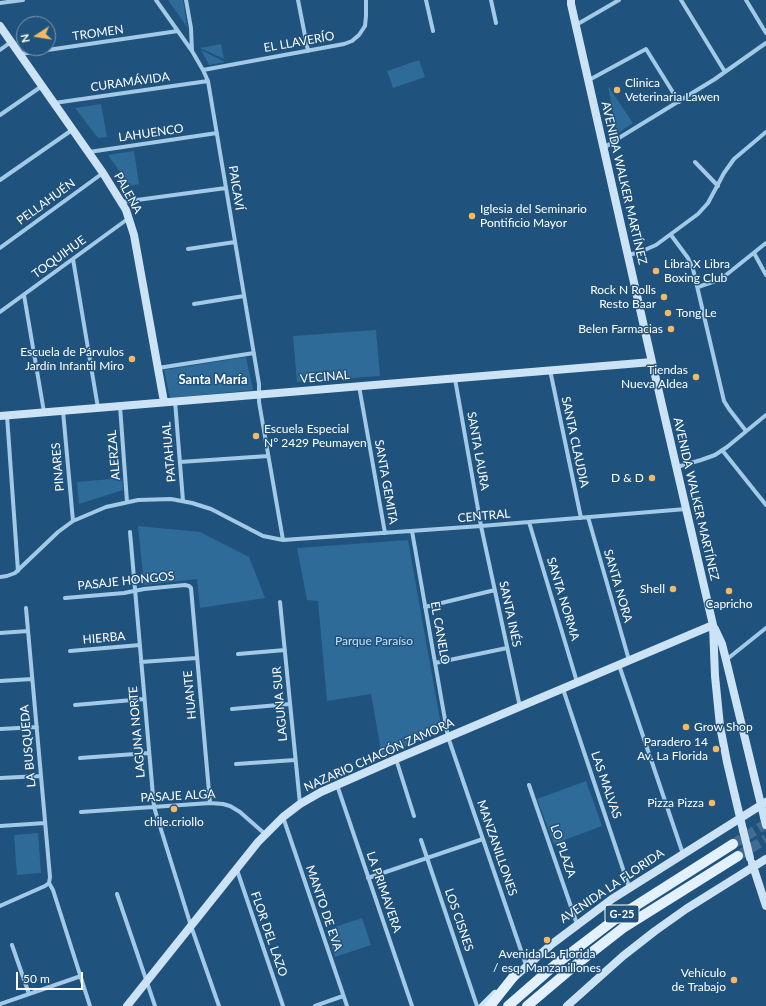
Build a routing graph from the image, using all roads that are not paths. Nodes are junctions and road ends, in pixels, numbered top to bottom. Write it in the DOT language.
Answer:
graph roads {
  1 [pos="23,0"];
  2 [pos="156,0"];
  3 [pos="186,0"];
  4 [pos="298,0"];
  5 [pos="366,0"];
  6 [pos="426,0"];
  7 [pos="491,0"];
  8 [pos="618,0"];
  9 [pos="681,0"];
  10 [pos="746,0"];
  11 [pos="571,1"];
  12 [pos="0,3"];
  13 [pos="496,23"];
  14 [pos="576,25"];
  15 [pos="0,26"];
  16 [pos="178,31"];
  17 [pos="433,31"];
  18 [pos="766,33"];
  19 [pos="11,42"];
  20 [pos="766,43"];
  21 [pos="16,49"];
  22 [pos="56,49"];
  23 [pos="0,50"];
  24 [pos="192,51"];
  25 [pos="308,51"];
  26 [pos="21,56"];
  27 [pos="203,70"];
  28 [pos="726,72"];
  29 [pos="589,80"];
  30 [pos="208,81"];
  31 [pos="42,86"];
  32 [pos="679,102"];
  33 [pos="54,103"];
  34 [pos="0,115"];
  35 [pos="72,129"];
  36 [pos="217,133"];
  37 [pos="765,134"];
  38 [pos="604,148"];
  39 [pos="88,152"];
  40 [pos="695,162"];
  41 [pos="103,173"];
  42 [pos="0,180"];
  43 [pos="718,186"];
  44 [pos="226,188"];
  45 [pos="122,202"];
  46 [pos="130,218"];
  47 [pos="671,235"];
  48 [pos="235,242"];
  49 [pos="766,243"];
  50 [pos="0,248"];
  51 [pos="188,249"];
  52 [pos="754,253"];
  53 [pos="628,255"];
  54 [pos="73,259"];
  55 [pos="766,275"];
  56 [pos="698,287"];
  57 [pos="24,295"];
  58 [pos="244,296"];
  59 [pos="194,304"];
  60 [pos="0,312"];
  61 [pos="254,353"];
  62 [pos="652,362"];
  63 [pos="158,368"];
  64 [pos="550,370"];
  65 [pos="455,378"];
  66 [pos="358,386"];
  67 [pos="259,394"];
  68 [pos="175,401"];
  69 [pos="164,402"];
  70 [pos="120,406"];
  71 [pos="98,408"];
  72 [pos="63,411"];
  73 [pos="44,412"];
  74 [pos="766,415"];
  75 [pos="4,416"];
  76 [pos="746,432"];
  77 [pos="722,450"];
  78 [pos="268,456"];
  79 [pos="180,462"];
  80 [pos="677,467"];
  81 [pos="183,501"];
  82 [pos="127,502"];
  83 [pos="766,505"];
  84 [pos="686,509"];
  85 [pos="588,517"];
  86 [pos="581,518"];
  87 [pos="73,521"];
  88 [pos="529,522"];
  89 [pos="481,526"];
  90 [pos="130,532"];
  91 [pos="412,532"];
  92 [pos="385,534"];
  93 [pos="284,540"];
  94 [pos="18,570"];
  95 [pos="0,577"];
  96 [pos="189,586"];
  97 [pos="135,590"];
  98 [pos="495,590"];
  99 [pos="65,598"];
  100 [pos="280,602"];
  101 [pos="425,607"];
  102 [pos="26,608"];
  103 [pos="713,625"];
  104 [pos="766,628"];
  105 [pos="28,631"];
  106 [pos="0,633"];
  107 [pos="140,645"];
  108 [pos="507,648"];
  109 [pos="285,650"];
  110 [pos="70,651"];
  111 [pos="238,654"];
  112 [pos="197,658"];
  113 [pos="629,660"];
  114 [pos="726,660"];
  115 [pos="141,662"];
  116 [pos="435,662"];
  117 [pos="619,665"];
  118 [pos="32,679"];
  119 [pos="0,681"];
  120 [pos="577,682"];
  121 [pos="563,688"];
  122 [pos="144,699"];
  123 [pos="75,704"];
  124 [pos="290,704"];
  125 [pos="520,707"];
  126 [pos="232,709"];
  127 [pos="37,727"];
  128 [pos="0,729"];
  129 [pos="448,737"];
  130 [pos="149,754"];
  131 [pos="80,758"];
  132 [pos="396,758"];
  133 [pos="295,760"];
  134 [pos="236,764"];
  135 [pos="41,776"];
  136 [pos="0,778"];
  137 [pos="336,785"];
  138 [pos="529,785"];
  139 [pos="210,803"];
  140 [pos="300,804"];
  141 [pos="764,804"];
  142 [pos="154,807"];
  143 [pos="81,812"];
  144 [pos="414,816"];
  145 [pos="283,817"];
  146 [pos="740,818"];
  147 [pos="765,821"];
  148 [pos="45,823"];
  149 [pos="0,826"];
  150 [pos="265,834"];
  151 [pos="483,838"];
  152 [pos="421,840"];
  153 [pos="733,844"];
  154 [pos="683,854"];
  155 [pos="738,856"];
  156 [pos="427,858"];
  157 [pos="766,859"];
  158 [pos="753,867"];
  159 [pos="237,869"];
  160 [pos="368,878"];
  161 [pos="49,883"];
  162 [pos="630,887"];
  163 [pos="117,894"];
  164 [pos="0,906"];
  165 [pos="766,906"];
  166 [pos="578,924"];
  167 [pos="191,926"];
  168 [pos="12,945"];
  169 [pos="526,965"];
  170 [pos="81,976"];
  171 [pos="514,976"];
  172 [pos="147,981"];
  173 [pos="30,994"];
  174 [pos="343,996"];
  175 [pos="0,1004"];
  176 [pos="90,1006"];
  177 [pos="127,1006"];
  178 [pos="155,1006"];
  179 [pos="219,1006"];
  180 [pos="283,1006"];
  181 [pos="315,1006"];
  182 [pos="347,1006"];
  183 [pos="412,1006"];
  184 [pos="477,1006"];
  185 [pos="482,1006"];
  186 [pos="490,1006"];
  187 [pos="508,1006"];
  188 [pos="527,1006"];
  189 [pos="567,1006"];
  1 -- 12 [label="street"];
  2 -- 16 [label="street, PAICAVÍ"];
  3 -- 24 [label="street"];
  4 -- 25 [label="street"];
  5 -- 25 [label="street, EL LLAVERÍO"];
  6 -- 17 [label="street"];
  7 -- 13 [label="street"];
  8 -- 14 [label="street"];
  9 -- 28 [label="street"];
  10 -- 18 [label="street"];
  11 -- 14 [label="street, AVENIDA WALKER MARTÍNEZ"];
  14 -- 29 [label="street, AVENIDA WALKER MARTÍNEZ"];
  15 -- 19 [label="street, PALENA"];
  16 -- 22 [label="street, TROMEN"];
  16 -- 24 [label="street, PAICAVÍ"];
  19 -- 21 [label="street, PALENA"];
  19 -- 23 [label="street"];
  20 -- 28 [label="street"];
  24 -- 27 [label="street, PAICAVÍ"];
  25 -- 27 [label="street, EL LLAVERÍO"];
  26 -- 31 [label="street, PALENA"];
  27 -- 30 [label="street, PAICAVÍ"];
  28 -- 32 [label="street"];
  29 -- 32 [label="street"];
  29 -- 38 [label="street, AVENIDA WALKER MARTÍNEZ"];
  30 -- 33 [label="street, CURAMÁVIDA"];
  30 -- 36 [label="street, PAICAVÍ"];
  31 -- 33 [label="street, PALENA"];
  31 -- 34 [label="street"];
  32 -- 38 [label="street"];
  33 -- 35 [label="street, PALENA"];
  35 -- 39 [label="street, PALENA"];
  35 -- 42 [label="street"];
  36 -- 39 [label="street, LAHUENCO"];
  36 -- 44 [label="street, PAICAVÍ"];
  37 -- 43 [label="street"];
  38 -- 53 [label="street, AVENIDA WALKER MARTÍNEZ"];
  39 -- 41 [label="street, PALENA"];
  40 -- 43 [label="street"];
  41 -- 45 [label="street, PALENA"];
  41 -- 50 [label="street, PELLAHUÉN"];
  43 -- 47 [label="street"];
  44 -- 45 [label="street"];
  44 -- 48 [label="street, PAICAVÍ"];
  45 -- 46 [label="street, PALENA"];
  46 -- 54 [label="street, TOQUIHUE"];
  46 -- 63 [label="street, PALENA"];
  47 -- 53 [label="street"];
  47 -- 56 [label="street"];
  48 -- 51 [label="street"];
  48 -- 58 [label="street, PAICAVÍ"];
  49 -- 52 [label="street"];
  52 -- 55 [label="street"];
  52 -- 56 [label="street"];
  53 -- 62 [label="street, AVENIDA WALKER MARTÍNEZ"];
  54 -- 57 [label="street, TOQUIHUE"];
  54 -- 71 [label="street"];
  56 -- 76 [label="street"];
  57 -- 60 [label="street, TOQUIHUE"];
  57 -- 73 [label="street"];
  58 -- 59 [label="street"];
  58 -- 61 [label="street, PAICAVÍ"];
  61 -- 63 [label="street"];
  61 -- 67 [label="street, PAICAVÍ"];
  62 -- 64 [label="street, VECINAL"];
  62 -- 80 [label="street, AVENIDA WALKER MARTÍNEZ"];
  63 -- 69 [label="street, PALENA"];
  64 -- 65 [label="street, VECINAL"];
  64 -- 86 [label="street, SANTA CLAUDIA"];
  65 -- 66 [label="street, VECINAL"];
  65 -- 89 [label="street, SANTA LAURA"];
  66 -- 67 [label="street, VECINAL"];
  66 -- 92 [label="street, SANTA GEMITA"];
  67 -- 68 [label="street, VECINAL"];
  67 -- 78 [label="street, PAICAVÍ"];
  68 -- 69 [label="street, VECINAL"];
  68 -- 79 [label="street, PATAHUAL"];
  69 -- 70 [label="street, VECINAL"];
  70 -- 71 [label="street, VECINAL"];
  70 -- 82 [label="street, ALERZAL"];
  71 -- 72 [label="street, VECINAL"];
  72 -- 73 [label="street, VECINAL"];
  72 -- 87 [label="street, PINARES"];
  73 -- 75 [label="street, VECINAL"];
  74 -- 76 [label="street"];
  75 -- 94 [label="street"];
  76 -- 77 [label="street"];
  77 -- 80 [label="street"];
  77 -- 83 [label="street"];
  78 -- 79 [label="street"];
  78 -- 93 [label="street, PAICAVÍ"];
  79 -- 81 [label="street, PATAHUAL"];
  80 -- 84 [label="street, AVENIDA WALKER MARTÍNEZ"];
  81 -- 82 [label="street, CENTRAL"];
  81 -- 93 [label="street, CENTRAL"];
  82 -- 87 [label="street, CENTRAL"];
  84 -- 85 [label="street, CENTRAL"];
  84 -- 103 [label="street, AVENIDA WALKER MARTÍNEZ"];
  85 -- 86 [label="street, CENTRAL"];
  85 -- 113 [label="street, SANTA NORA"];
  86 -- 88 [label="street, CENTRAL"];
  87 -- 94 [label="street, CENTRAL"];
  88 -- 89 [label="street, CENTRAL"];
  88 -- 120 [label="street, SANTA NORMA"];
  89 -- 91 [label="street, CENTRAL"];
  89 -- 98 [label="street, SANTA INÉS"];
  90 -- 97 [label="street, LAGUNA NORTE"];
  91 -- 92 [label="street, CENTRAL"];
  91 -- 101 [label="street, EL CANELO"];
  92 -- 93 [label="street, CENTRAL"];
  94 -- 95 [label="street"];
  96 -- 97 [label="street, PASAJE HONGOS"];
  96 -- 112 [label="street, HUANTE"];
  97 -- 99 [label="street, PASAJE HONGOS"];
  97 -- 107 [label="street, LAGUNA NORTE"];
  98 -- 101 [label="street"];
  98 -- 108 [label="street, SANTA INÉS"];
  100 -- 109 [label="street, LAGUNA SUR"];
  101 -- 116 [label="street, EL CANELO"];
  102 -- 105 [label="street, LA BUSQUEDA"];
  103 -- 113 [label="street, NAZARIO CHACÓN ZAMORA"];
  103 -- 114 [label="street, AVENIDA WALKER MARTÍNEZ"];
  103 -- 146 [label="street, AVENIDA WALKER MARTÍNEZ"];
  104 -- 114 [label="street"];
  105 -- 106 [label="street"];
  105 -- 118 [label="street, LA BUSQUEDA"];
  107 -- 110 [label="street, HIERBA"];
  107 -- 115 [label="street, LAGUNA NORTE"];
  108 -- 116 [label="street"];
  108 -- 125 [label="street, SANTA INÉS"];
  109 -- 111 [label="street"];
  109 -- 124 [label="street, LAGUNA SUR"];
  112 -- 115 [label="street"];
  112 -- 139 [label="street, HUANTE"];
  113 -- 117 [label="street, NAZARIO CHACÓN ZAMORA"];
  114 -- 141 [label="street, AVENIDA WALKER MARTÍNEZ"];
  115 -- 122 [label="street, LAGUNA NORTE"];
  116 -- 129 [label="street, EL CANELO"];
  117 -- 120 [label="street, NAZARIO CHACÓN ZAMORA"];
  117 -- 154 [label="street"];
  118 -- 119 [label="street"];
  118 -- 127 [label="street, LA BUSQUEDA"];
  120 -- 121 [label="street, NAZARIO CHACÓN ZAMORA"];
  121 -- 125 [label="street, NAZARIO CHACÓN ZAMORA"];
  121 -- 162 [label="street, LAS MALVAS"];
  122 -- 123 [label="street"];
  122 -- 130 [label="street, LAGUNA NORTE"];
  124 -- 126 [label="street"];
  124 -- 133 [label="street, LAGUNA SUR"];
  125 -- 129 [label="street, NAZARIO CHACÓN ZAMORA"];
  127 -- 128 [label="street"];
  127 -- 135 [label="street, LA BUSQUEDA"];
  129 -- 132 [label="street, NAZARIO CHACÓN ZAMORA"];
  129 -- 151 [label="street, MANZANILLONES"];
  130 -- 131 [label="street"];
  130 -- 142 [label="street, LAGUNA NORTE"];
  132 -- 137 [label="street, NAZARIO CHACÓN ZAMORA"];
  132 -- 144 [label="street"];
  133 -- 134 [label="street"];
  133 -- 140 [label="street, LAGUNA SUR"];
  135 -- 136 [label="street"];
  135 -- 148 [label="street, LA BUSQUEDA"];
  137 -- 140 [label="street, NAZARIO CHACÓN ZAMORA"];
  137 -- 160 [label="street, LA PRIMAVERA"];
  138 -- 166 [label="street, LO PLAZA"];
  139 -- 142 [label="street, PASAJE ALGA"];
  139 -- 150 [label="street, PASAJE ALGA"];
  140 -- 145 [label="street, NAZARIO CHACÓN ZAMORA"];
  141 -- 146 [label="street, AVENIDA LA FLORIDA"];
  141 -- 147 [label="street, AVENIDA WALKER MARTÍNEZ"];
  142 -- 143 [label="street, PASAJE ALGA"];
  142 -- 167 [label="street, LAGUNA NORTE"];
  145 -- 150 [label="street, NAZARIO CHACÓN ZAMORA"];
  145 -- 174 [label="street, MANTO DE EVA"];
  146 -- 154 [label="street, AVENIDA LA FLORIDA"];
  146 -- 158 [label="street, AVENIDA WALKER MARTÍNEZ, bridge"];
  148 -- 149 [label="street"];
  148 -- 161 [label="street, LA BUSQUEDA"];
  150 -- 159 [label="street, NAZARIO CHACÓN ZAMORA"];
  151 -- 156 [label="street"];
  151 -- 169 [label="street, MANZANILLONES"];
  152 -- 156 [label="street, LOS CISNES"];
  153 -- 187 [label="main road, G-25"];
  154 -- 162 [label="street, AVENIDA LA FLORIDA"];
  155 -- 188 [label="main road, G-25"];
  156 -- 160 [label="street"];
  156 -- 184 [label="street, LOS CISNES"];
  157 -- 158 [label="street"];
  158 -- 165 [label="street, AVENIDA WALKER MARTÍNEZ"];
  158 -- 189 [label="street"];
  159 -- 167 [label="street, NAZARIO CHACÓN ZAMORA"];
  159 -- 180 [label="street, FLOR DEL LAZO"];
  160 -- 183 [label="street, LA PRIMAVERA"];
  161 -- 164 [label="street"];
  161 -- 170 [label="street"];
  162 -- 166 [label="street, AVENIDA LA FLORIDA"];
  163 -- 172 [label="street"];
  166 -- 169 [label="street, AVENIDA LA FLORIDA"];
  167 -- 172 [label="street, NAZARIO CHACÓN ZAMORA"];
  167 -- 179 [label="street, LAGUNA NORTE"];
  168 -- 173 [label="street"];
  169 -- 171 [label="street, AVENIDA LA FLORIDA"];
  170 -- 173 [label="street"];
  170 -- 176 [label="street"];
  171 -- 185 [label="street, AVENIDA LA FLORIDA"];
  171 -- 186 [label="main road"];
  172 -- 177 [label="street, NAZARIO CHACÓN ZAMORA"];
  172 -- 178 [label="street"];
  173 -- 175 [label="street"];
  174 -- 181 [label="street"];
  174 -- 182 [label="street, MANTO DE EVA"];
}
